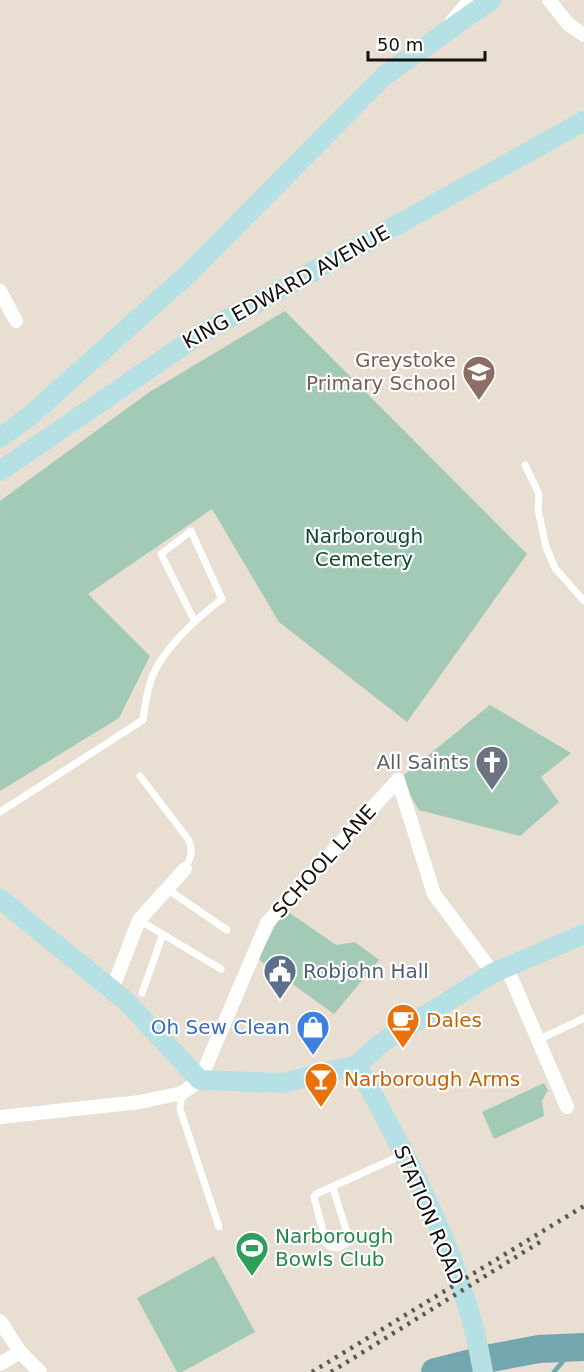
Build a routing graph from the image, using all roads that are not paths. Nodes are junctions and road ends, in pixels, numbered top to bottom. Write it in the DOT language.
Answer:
graph roads {
  1 [pos="470,0"];
  2 [pos="491,0"];
  3 [pos="549,0"];
  4 [pos="584,34"];
  5 [pos="440,36"];
  6 [pos="584,121"];
  7 [pos="0,291"];
  8 [pos="16,321"];
  9 [pos="0,438"];
  10 [pos="525,465"];
  11 [pos="0,471"];
  12 [pos="584,600"];
  13 [pos="194,620"];
  14 [pos="140,776"];
  15 [pos="0,812"];
  16 [pos="185,869"];
  17 [pos="167,889"];
  18 [pos="0,899"];
  19 [pos="139,920"];
  20 [pos="227,930"];
  21 [pos="163,934"];
  22 [pos="584,934"];
  23 [pos="221,969"];
  24 [pos="500,971"];
  25 [pos="112,990"];
  26 [pos="142,993"];
  27 [pos="584,1018"];
  28 [pos="538,1040"];
  29 [pos="357,1065"];
  30 [pos="200,1080"];
  31 [pos="182,1093"];
  32 [pos="567,1107"];
  33 [pos="0,1117"];
  34 [pos="404,1154"];
  35 [pos="333,1188"];
  36 [pos="219,1227"];
  37 [pos="0,1321"];
  38 [pos="20,1352"];
  39 [pos="0,1364"];
  40 [pos="40,1372"];
  41 [pos="483,1372"];
  1 -- 5 [label="street"];
  2 -- 5 [label="main road"];
  3 -- 4 [label="street"];
  5 -- 9 [label="main road"];
  6 -- 11 [label="main road, KING EDWARD AVENUE"];
  7 -- 8 [label="street"];
  10 -- 12 [label="lane"];
  13 -- 13 [label="lane"];
  13 -- 15 [label="lane"];
  14 -- 16 [label="lane"];
  16 -- 17 [label="street"];
  17 -- 19 [label="street"];
  17 -- 20 [label="lane"];
  18 -- 25 [label="main road"];
  19 -- 21 [label="lane"];
  19 -- 25 [label="street"];
  21 -- 23 [label="lane"];
  21 -- 26 [label="lane"];
  22 -- 24 [label="main road"];
  24 -- 28 [label="street"];
  24 -- 29 [label="main road"];
  24 -- 30 [label="street, SCHOOL LANE"];
  25 -- 30 [label="main road"];
  27 -- 28 [label="lane"];
  28 -- 32 [label="street"];
  29 -- 30 [label="main road"];
  29 -- 34 [label="main road, STATION ROAD"];
  30 -- 31 [label="street"];
  31 -- 33 [label="street"];
  31 -- 36 [label="lane"];
  34 -- 35 [label="lane"];
  34 -- 41 [label="main road, STATION ROAD"];
  35 -- 35 [label="lane"];
  37 -- 38 [label="street"];
  38 -- 39 [label="street"];
  38 -- 40 [label="street"];
}
